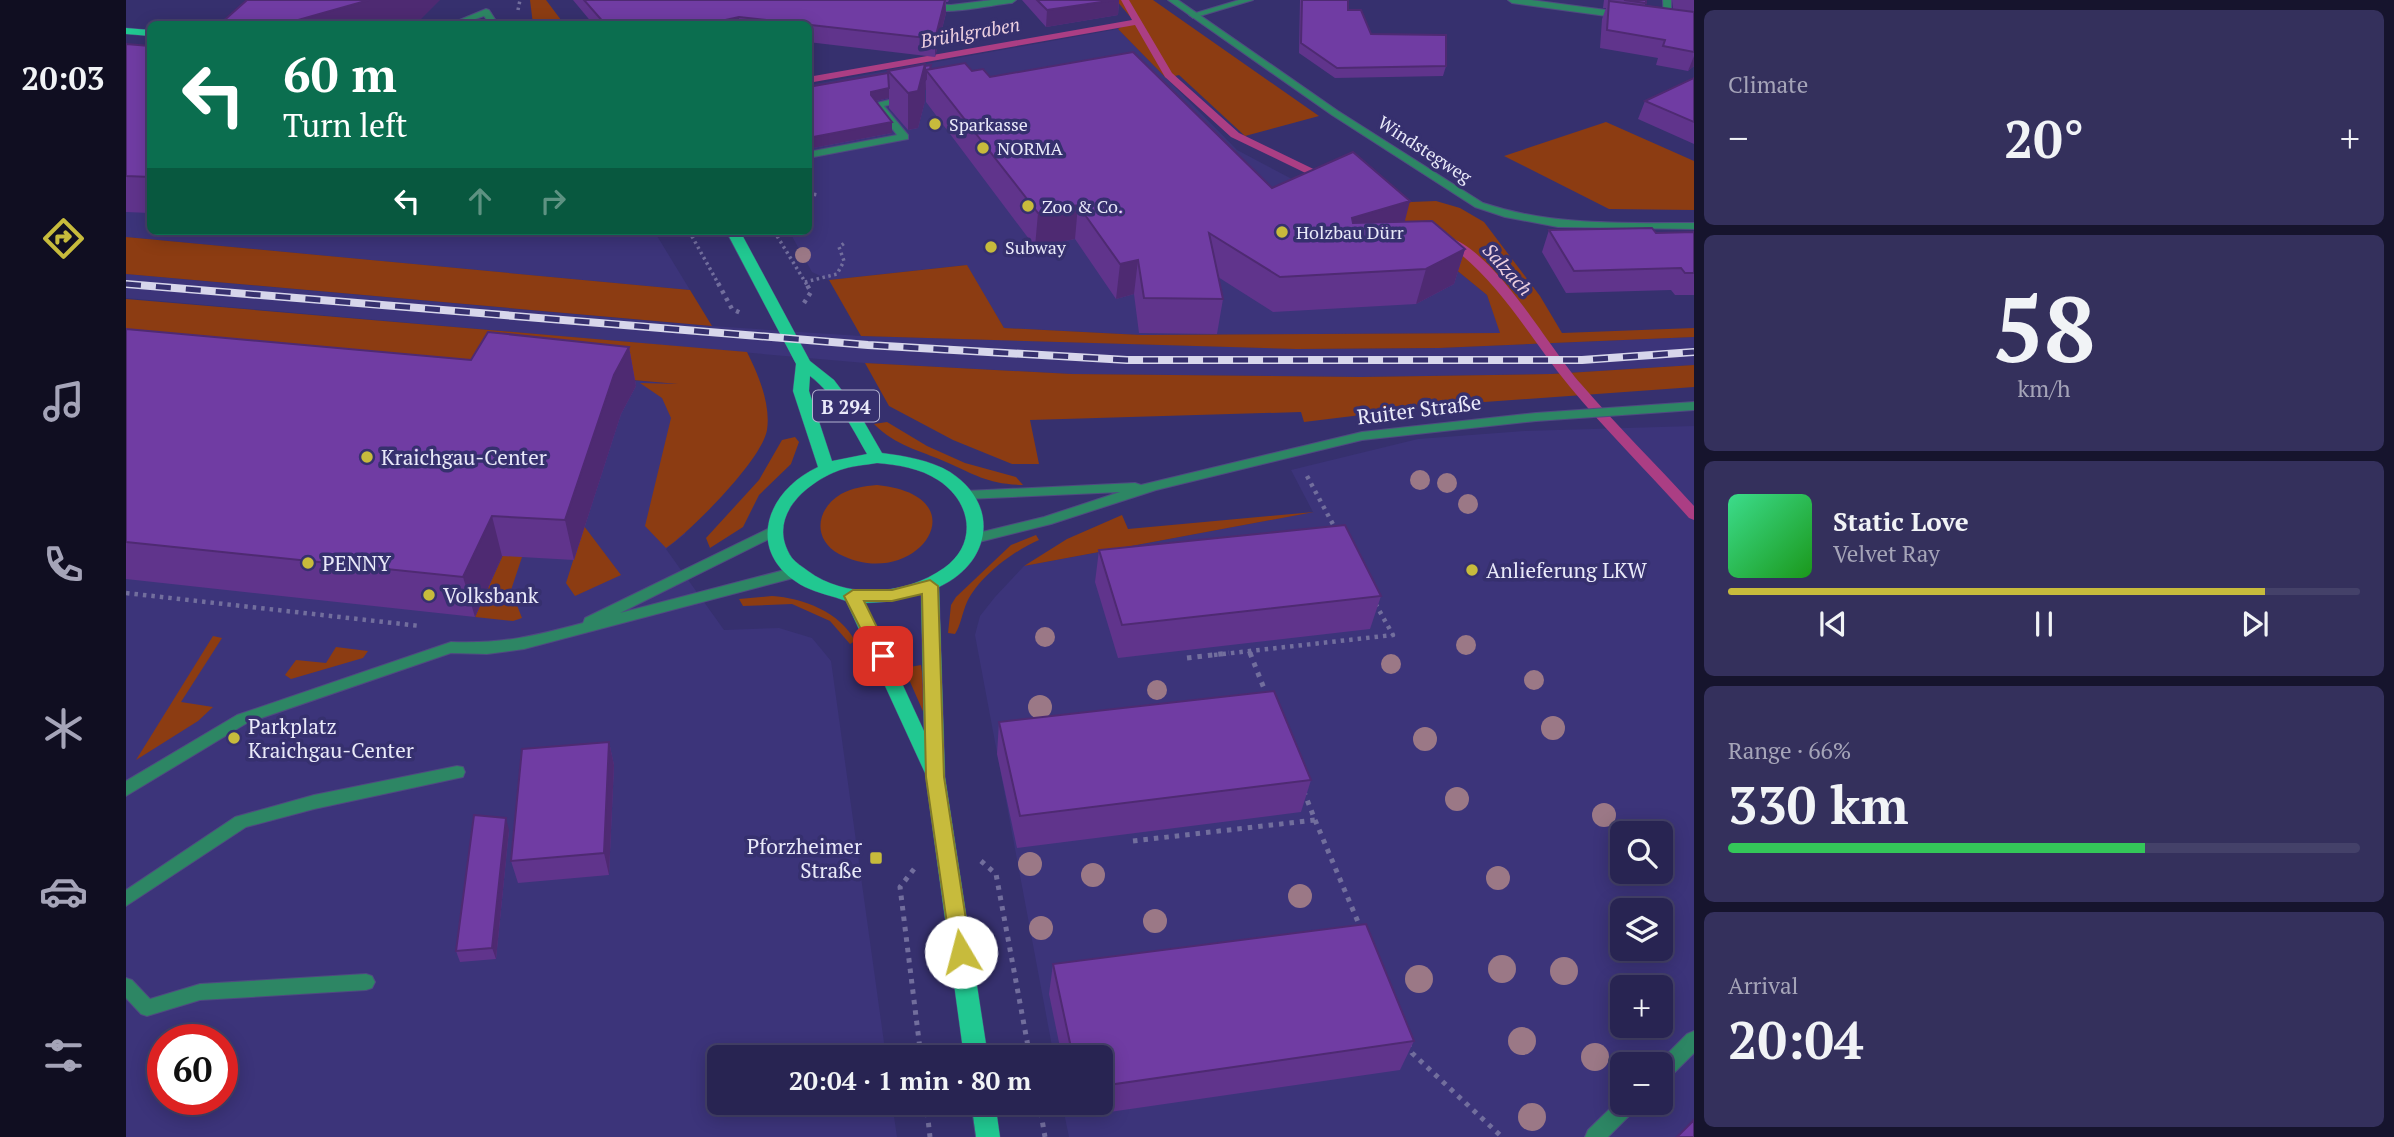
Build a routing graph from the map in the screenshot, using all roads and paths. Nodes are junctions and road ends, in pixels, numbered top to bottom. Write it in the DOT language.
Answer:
graph roads {
  1 [pos="1012,0"];
  2 [pos="1172,0"];
  3 [pos="1249,0"];
  4 [pos="1512,0"];
  5 [pos="1667,0"];
  6 [pos="913,6"];
  7 [pos="489,10"];
  8 [pos="1194,15"];
  9 [pos="1629,16"];
  10 [pos="1655,19"];
  11 [pos="462,21"];
  12 [pos="480,21"];
  13 [pos="493,21"];
  14 [pos="1668,21"];
  15 [pos="1681,23"];
  16 [pos="126,31"];
  17 [pos="147,33"];
  18 [pos="917,97"];
  19 [pos="812,154"];
  20 [pos="812,194"];
  21 [pos="818,195"];
  22 [pos="1694,226"];
  23 [pos="691,235"];
  24 [pos="735,235"];
  25 [pos="776,235"];
  26 [pos="846,242"];
  27 [pos="805,282"];
  28 [pos="811,292"];
  29 [pos="732,309"];
  30 [pos="804,363"];
  31 [pos="1694,406"];
  32 [pos="1294,451"];
  33 [pos="877,458"];
  34 [pos="826,467"];
  35 [pos="1153,486"];
  36 [pos="966,495"];
  37 [pos="774,531"];
  38 [pos="1340,537"];
  39 [pos="975,538"];
  40 [pos="796,572"];
  41 [pos="930,586"];
  42 [pos="126,593"];
  43 [pos="853,596"];
  44 [pos="1373,598"];
  45 [pos="430,627"];
  46 [pos="568,634"];
  47 [pos="1249,651"];
  48 [pos="1187,658"];
  49 [pos="1269,703"];
  50 [pos="457,772"];
  51 [pos="935,777"];
  52 [pos="1300,781"];
  53 [pos="126,789"];
  54 [pos="1315,820"];
  55 [pos="1133,841"];
  56 [pos="996,874"];
  57 [pos="900,887"];
  58 [pos="126,899"];
  59 [pos="1366,943"];
  60 [pos="366,982"];
  61 [pos="126,986"];
  62 [pos="1407,1041"];
  63 [pos="1694,1041"];
  64 [pos="920,1045"];
  65 [pos="974,1045"];
  66 [pos="1028,1045"];
  67 [pos="1673,1061"];
  68 [pos="927,1115"];
  69 [pos="985,1115"];
  70 [pos="1041,1115"];
  71 [pos="1617,1115"];
  72 [pos="930,1137"];
  73 [pos="988,1137"];
  74 [pos="1045,1137"];
  75 [pos="1502,1137"];
  76 [pos="1595,1137"];
  1 -- 6 [label="street"];
  2 -- 8 [label="street, Windstegweg"];
  3 -- 8 [label="street"];
  4 -- 9 [label="street"];
  5 -- 14 [label="street"];
  7 -- 11 [label="street"];
  7 -- 12 [label="street"];
  7 -- 13 [label="street"];
  8 -- 22 [label="street, Windstegweg"];
  10 -- 14 [label="street"];
  14 -- 15 [label="street"];
  16 -- 17 [label="main road"];
  18 -- 19 [label="street"];
  20 -- 21 [label="path"];
  23 -- 29 [label="path"];
  24 -- 30 [label="main road, B 294"];
  25 -- 27 [label="path"];
  26 -- 27 [label="path"];
  27 -- 28 [label="path"];
  30 -- 33 [label="main road, B 294"];
  30 -- 34 [label="main road, B 294"];
  31 -- 32 [label="street, Ruiter Straße"];
  32 -- 35 [label="street, Ruiter Straße"];
  32 -- 38 [label="path"];
  33 -- 34 [label="main road"];
  33 -- 36 [label="main road"];
  34 -- 37 [label="main road"];
  35 -- 36 [label="street, Ruiter Straße"];
  35 -- 39 [label="street, Ruiter Straße"];
  36 -- 39 [label="main road"];
  37 -- 40 [label="main road"];
  37 -- 46 [label="street"];
  39 -- 41 [label="main road"];
  40 -- 43 [label="main road"];
  40 -- 46 [label="street"];
  41 -- 43 [label="main road"];
  41 -- 51 [label="main road"];
  42 -- 45 [label="path"];
  43 -- 51 [label="main road"];
  44 -- 47 [label="path"];
  46 -- 53 [label="street"];
  47 -- 48 [label="path"];
  47 -- 49 [label="path"];
  50 -- 58 [label="street"];
  51 -- 65 [label="main road"];
  52 -- 54 [label="path"];
  54 -- 55 [label="path"];
  54 -- 59 [label="path"];
  56 -- 66 [label="path"];
  57 -- 64 [label="path"];
  60 -- 61 [label="street"];
  62 -- 75 [label="path"];
  63 -- 67 [label="street"];
  68 -- 72 [label="path"];
  69 -- 73 [label="main road"];
  70 -- 74 [label="path"];
  71 -- 76 [label="street"];
}
